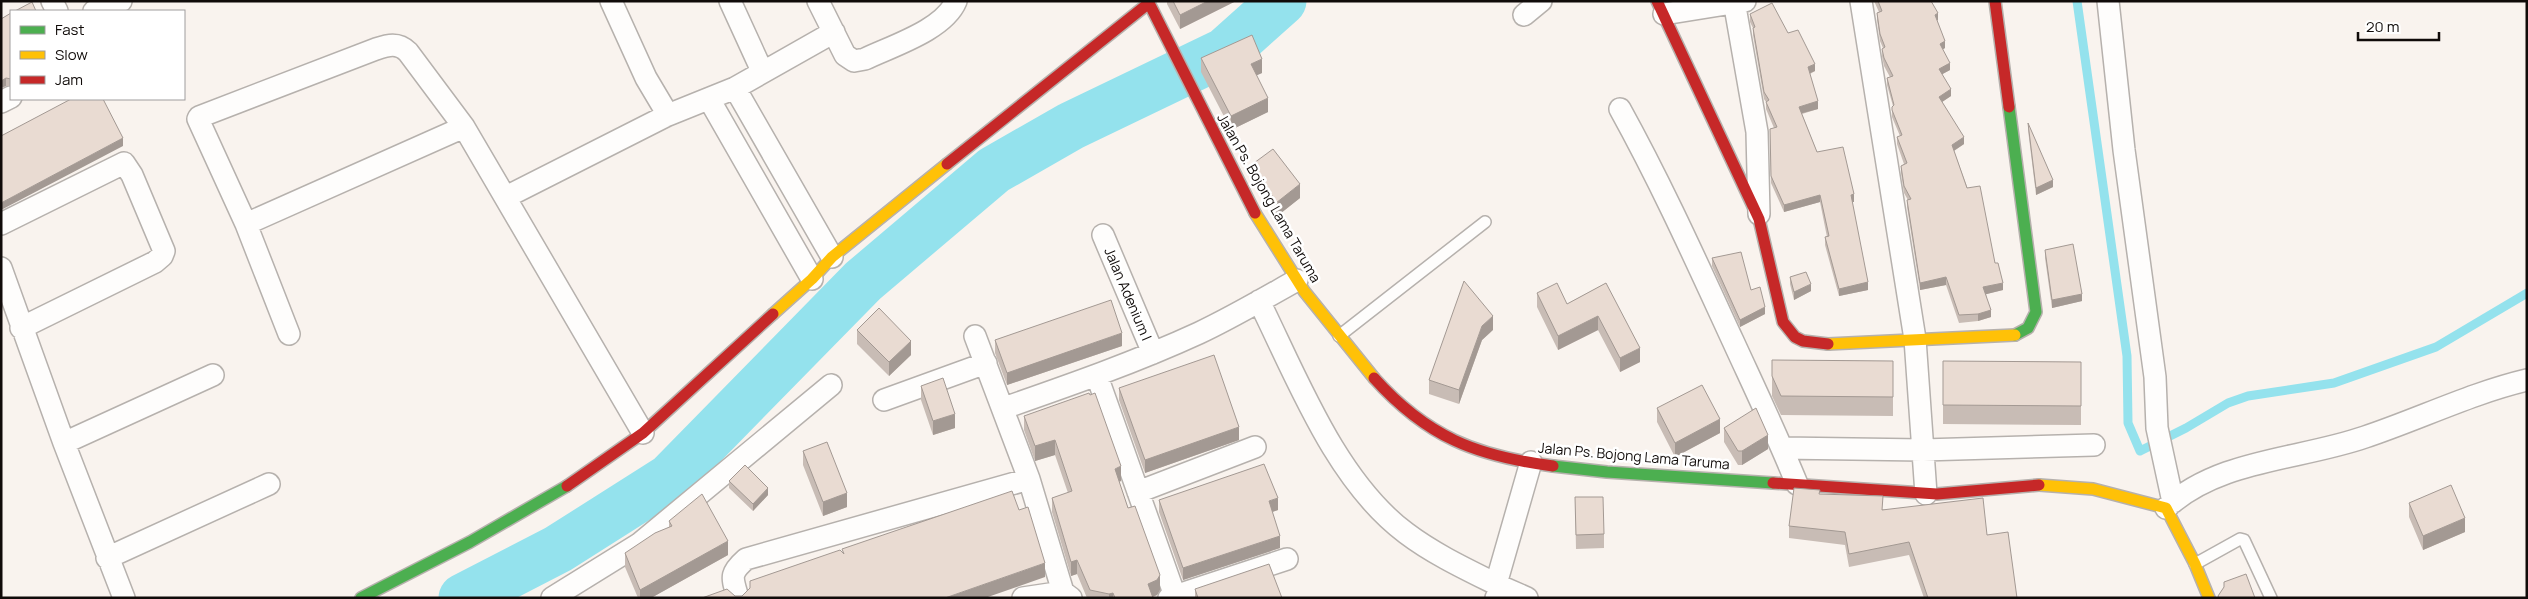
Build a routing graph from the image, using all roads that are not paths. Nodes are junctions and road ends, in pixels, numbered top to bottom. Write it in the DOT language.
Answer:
graph roads {
  1 [pos="121,1"];
  2 [pos="610,1"];
  3 [pos="730,1"];
  4 [pos="818,1"];
  5 [pos="956,1"];
  6 [pos="1541,1"];
  7 [pos="1861,1"];
  8 [pos="1995,1"];
  9 [pos="2108,1"];
  10 [pos="1149,2"];
  11 [pos="1738,2"];
  12 [pos="1661,8"];
  13 [pos="97,10"];
  14 [pos="1524,15"];
  15 [pos="834,32"];
  16 [pos="762,71"];
  17 [pos="735,88"];
  18 [pos="709,99"];
  19 [pos="1620,109"];
  20 [pos="668,115"];
  21 [pos="464,127"];
  22 [pos="506,197"];
  23 [pos="1759,219"];
  24 [pos="1485,222"];
  25 [pos="1,224"];
  26 [pos="246,224"];
  27 [pos="1103,235"];
  28 [pos="832,257"];
  29 [pos="1,268"];
  30 [pos="812,279"];
  31 [pos="1297,280"];
  32 [pos="1259,301"];
  33 [pos="21,328"];
  34 [pos="289,334"];
  35 [pos="975,336"];
  36 [pos="1339,336"];
  37 [pos="1915,339"];
  38 [pos="1153,353"];
  39 [pos="986,363"];
  40 [pos="213,375"];
  41 [pos="1098,376"];
  42 [pos="2527,380"];
  43 [pos="831,385"];
  44 [pos="884,400"];
  45 [pos="1004,408"];
  46 [pos="643,433"];
  47 [pos="64,443"];
  48 [pos="2094,446"];
  49 [pos="1255,447"];
  50 [pos="1782,448"];
  51 [pos="1923,450"];
  52 [pos="1531,462"];
  53 [pos="1029,479"];
  54 [pos="269,484"];
  55 [pos="1797,484"];
  56 [pos="1138,492"];
  57 [pos="1926,494"];
  58 [pos="2170,505"];
  59 [pos="107,558"];
  60 [pos="1288,559"];
  61 [pos="2195,564"];
  62 [pos="1498,590"];
  63 [pos="1067,595"];
  64 [pos="1172,597"];
  65 [pos="124,598"];
  66 [pos="361,598"];
  67 [pos="552,598"];
  68 [pos="738,598"];
  69 [pos="1022,598"];
  70 [pos="1527,598"];
  71 [pos="2209,598"];
  72 [pos="2271,598"];
  1 -- 13 [label="street"];
  2 -- 20 [label="street"];
  3 -- 16 [label="street"];
  4 -- 15 [label="street"];
  5 -- 15 [label="street"];
  6 -- 14 [label="street"];
  7 -- 37 [label="street"];
  8 -- 37 [label="street"];
  9 -- 58 [label="street"];
  10 -- 28 [label="street"];
  10 -- 31 [label="street, Jalan Ps. Bojong Lama Taruma"];
  11 -- 12 [label="street"];
  11 -- 23 [label="street"];
  12 -- 23 [label="street"];
  15 -- 16 [label="street"];
  16 -- 17 [label="street"];
  17 -- 18 [label="street"];
  17 -- 28 [label="street"];
  18 -- 20 [label="street"];
  18 -- 30 [label="street"];
  19 -- 50 [label="street"];
  20 -- 22 [label="street"];
  21 -- 22 [label="street"];
  21 -- 26 [label="street"];
  21 -- 26 [label="street"];
  22 -- 46 [label="street"];
  23 -- 37 [label="street"];
  24 -- 36 [label="lane"];
  25 -- 33 [label="street"];
  26 -- 34 [label="street"];
  27 -- 38 [label="street, Jalan Adenium I"];
  28 -- 30 [label="street"];
  29 -- 33 [label="street"];
  30 -- 46 [label="street"];
  31 -- 32 [label="street"];
  31 -- 36 [label="street, Jalan Ps. Bojong Lama Taruma"];
  32 -- 38 [label="street"];
  32 -- 62 [label="street"];
  33 -- 47 [label="street"];
  35 -- 39 [label="street"];
  36 -- 52 [label="street, Jalan Ps. Bojong Lama Taruma"];
  37 -- 51 [label="street"];
  38 -- 41 [label="street"];
  39 -- 44 [label="street"];
  39 -- 45 [label="street"];
  40 -- 47 [label="street"];
  41 -- 45 [label="street"];
  41 -- 56 [label="street"];
  42 -- 58 [label="street"];
  43 -- 67 [label="street"];
  45 -- 53 [label="street"];
  46 -- 66 [label="street"];
  47 -- 59 [label="street"];
  48 -- 51 [label="street"];
  49 -- 56 [label="street"];
  50 -- 51 [label="street"];
  50 -- 55 [label="street"];
  51 -- 57 [label="street"];
  52 -- 55 [label="street, Jalan Ps. Bojong Lama Taruma"];
  52 -- 62 [label="street"];
  53 -- 63 [label="street"];
  53 -- 68 [label="street"];
  54 -- 59 [label="street"];
  55 -- 57 [label="street, Jalan Ps. Bojong Lama Taruma"];
  56 -- 64 [label="street"];
  57 -- 58 [label="street, Jalan Ps. Bojong Lama Taruma"];
  58 -- 61 [label="street"];
  59 -- 65 [label="street"];
  60 -- 64 [label="street"];
  61 -- 71 [label="street"];
  61 -- 72 [label="lane"];
  62 -- 70 [label="street"];
  63 -- 69 [label="street"];
}
